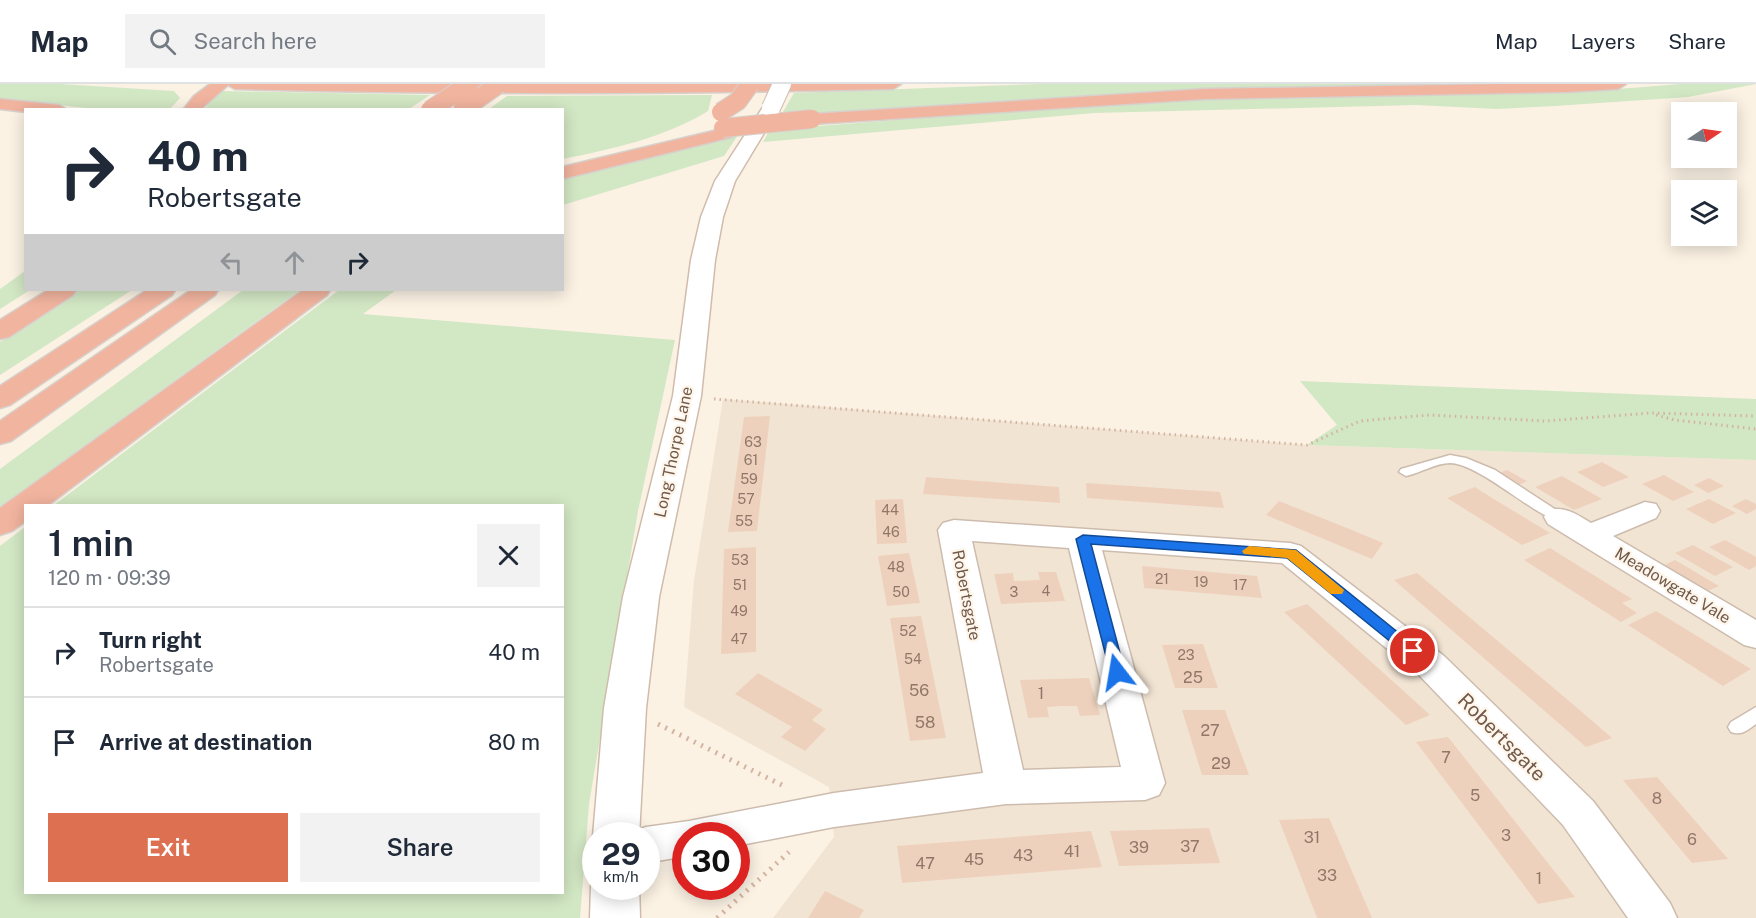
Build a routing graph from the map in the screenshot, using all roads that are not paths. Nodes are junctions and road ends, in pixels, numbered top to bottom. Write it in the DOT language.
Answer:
graph roads {
  1 [pos="220,84"];
  2 [pos="235,84"];
  3 [pos="469,84"];
  4 [pos="499,84"];
  5 [pos="750,84"];
  6 [pos="893,84"];
  7 [pos="1618,84"];
  8 [pos="776,96"];
  9 [pos="0,104"];
  10 [pos="39,108"];
  11 [pos="193,108"];
  12 [pos="433,108"];
  13 [pos="465,108"];
  14 [pos="0,110"];
  15 [pos="24,113"];
  16 [pos="723,124"];
  17 [pos="564,166"];
  18 [pos="564,171"];
  19 [pos="45,291"];
  20 [pos="62,291"];
  21 [pos="162,291"];
  22 [pos="205,291"];
  23 [pos="317,291"];
  24 [pos="0,321"];
  25 [pos="0,331"];
  26 [pos="0,399"];
  27 [pos="0,435"];
  28 [pos="1406,472"];
  29 [pos="27,504"];
  30 [pos="24,506"];
  31 [pos="1645,511"];
  32 [pos="1559,517"];
  33 [pos="0,524"];
  34 [pos="1589,535"];
  35 [pos="1083,539"];
  36 [pos="1756,636"];
  37 [pos="1756,714"];
  38 [pos="1738,728"];
  39 [pos="1005,787"];
  40 [pos="617,822"];
  41 [pos="750,826"];
  42 [pos="615,900"];
  43 [pos="615,918"];
  44 [pos="1654,918"];
  1 -- 11 [label="highway"];
  2 -- 6 [label="highway"];
  3 -- 12 [label="highway, bridge"];
  4 -- 13 [label="highway, bridge"];
  5 -- 16 [label="highway, bridge"];
  7 -- 16 [label="highway, bridge"];
  8 -- 40 [label="main road, Long Thorpe Lane"];
  9 -- 10 [label="highway"];
  14 -- 15 [label="highway"];
  16 -- 17 [label="highway"];
  16 -- 18 [label="highway"];
  19 -- 24 [label="highway"];
  20 -- 25 [label="highway"];
  21 -- 26 [label="highway"];
  22 -- 27 [label="highway"];
  23 -- 29 [label="highway"];
  28 -- 32 [label="lane"];
  30 -- 33 [label="highway"];
  31 -- 34 [label="street, Meadowgate Vale"];
  32 -- 34 [label="street, Meadowgate Vale"];
  34 -- 36 [label="street, Meadowgate Vale"];
  35 -- 39 [label="street, Robertsgate"];
  35 -- 39 [label="street"];
  35 -- 44 [label="street, Robertsgate"];
  37 -- 38 [label="lane"];
  39 -- 41 [label="street"];
  42 -- 43 [label="main road"];
}
